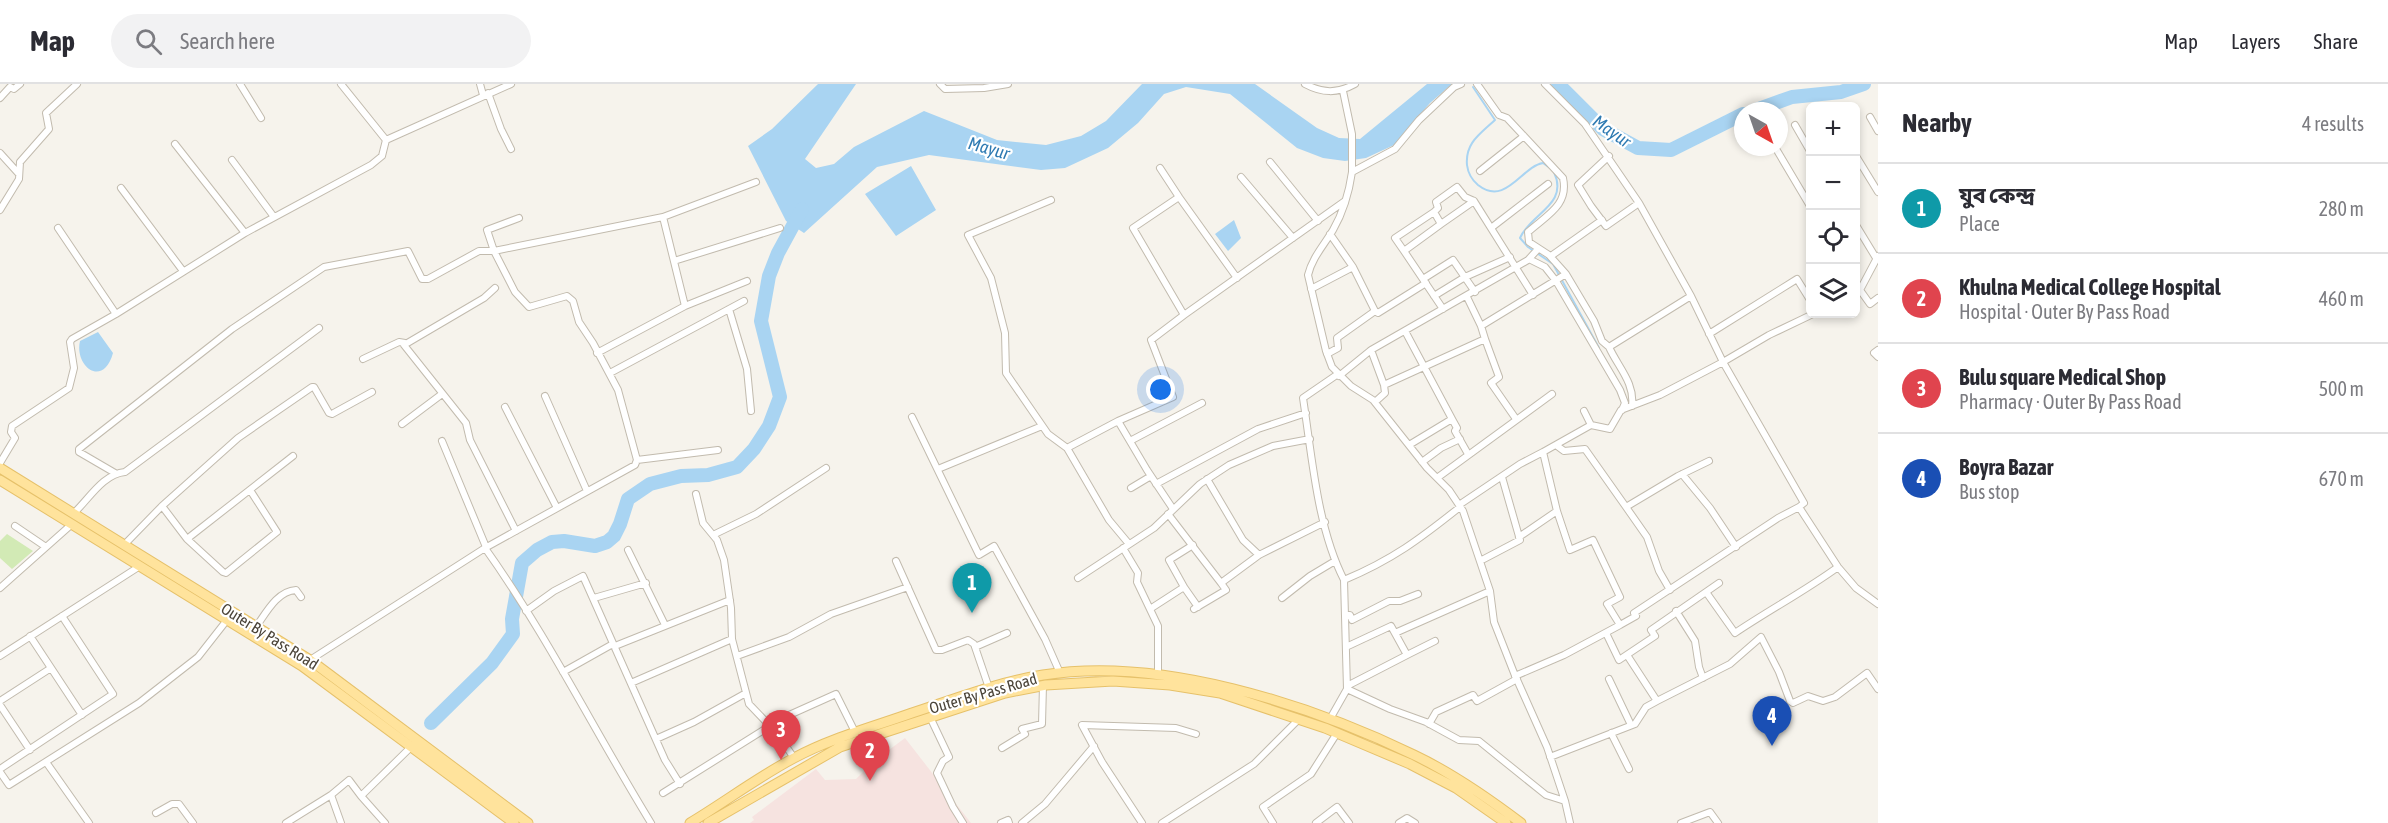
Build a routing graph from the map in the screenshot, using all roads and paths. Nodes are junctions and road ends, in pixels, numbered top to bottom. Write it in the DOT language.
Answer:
graph roads {
  1 [pos="20,84"];
  2 [pos="77,84"];
  3 [pos="240,84"];
  4 [pos="341,84"];
  5 [pos="480,84"];
  6 [pos="511,84"];
  7 [pos="940,84"];
  8 [pos="1008,84"];
  9 [pos="1355,84"];
  10 [pos="1461,84"];
  11 [pos="1477,84"];
  12 [pos="1545,84"];
  13 [pos="1308,85"];
  14 [pos="8,86"];
  15 [pos="1343,91"];
  16 [pos="485,94"];
  17 [pos="0,98"];
  18 [pos="1870,117"];
  19 [pos="261,118"];
  20 [pos="1795,125"];
  21 [pos="1878,131"];
  22 [pos="1524,136"];
  23 [pos="386,140"];
  24 [pos="175,144"];
  25 [pos="1806,144"];
  26 [pos="511,149"];
  27 [pos="0,153"];
  28 [pos="1609,156"];
  29 [pos="1780,156"];
  30 [pos="232,160"];
  31 [pos="1270,162"];
  32 [pos="1860,163"];
  33 [pos="1160,168"];
  34 [pos="1480,171"];
  35 [pos="1352,172"];
  36 [pos="19,174"];
  37 [pos="1241,177"];
  38 [pos="756,182"];
  39 [pos="1548,184"];
  40 [pos="121,188"];
  41 [pos="1878,192"];
  42 [pos="1179,197"];
  43 [pos="1348,199"];
  44 [pos="1806,199"];
  45 [pos="1051,200"];
  46 [pos="1474,201"];
  47 [pos="1639,203"];
  48 [pos="0,210"];
  49 [pos="1434,212"];
  50 [pos="274,217"];
  51 [pos="663,217"];
  52 [pos="519,218"];
  53 [pos="1318,220"];
  54 [pos="1602,220"];
  55 [pos="1441,224"];
  56 [pos="58,228"];
  57 [pos="780,228"];
  58 [pos="1491,228"];
  59 [pos="1860,231"];
  60 [pos="245,233"];
  61 [pos="1330,234"];
  62 [pos="1293,238"];
  63 [pos="1538,249"];
  64 [pos="494,251"];
  65 [pos="1404,251"];
  66 [pos="1551,256"];
  67 [pos="1510,257"];
  68 [pos="1877,257"];
  69 [pos="1530,258"];
  70 [pos="674,261"];
  71 [pos="1353,267"];
  72 [pos="1516,267"];
  73 [pos="183,271"];
  74 [pos="1566,274"];
  75 [pos="1465,277"];
  76 [pos="1237,278"];
  77 [pos="1557,280"];
  78 [pos="747,281"];
  79 [pos="1425,281"];
  80 [pos="1860,287"];
  81 [pos="495,288"];
  82 [pos="1311,289"];
  83 [pos="1475,292"];
  84 [pos="1860,293"];
  85 [pos="1806,294"];
  86 [pos="1533,295"];
  87 [pos="1434,296"];
  88 [pos="1690,296"];
  89 [pos="1467,297"];
  90 [pos="1878,298"];
  91 [pos="744,301"];
  92 [pos="685,306"];
  93 [pos="729,309"];
  94 [pos="1443,309"];
  95 [pos="1375,312"];
  96 [pos="116,314"];
  97 [pos="1184,315"];
  98 [pos="1806,318"];
  99 [pos="1481,326"];
  100 [pos="319,328"];
  101 [pos="1405,330"];
  102 [pos="1709,334"];
  103 [pos="1485,339"];
  104 [pos="405,343"];
  105 [pos="1609,347"];
  106 [pos="1371,350"];
  107 [pos="1878,350"];
  108 [pos="597,353"];
  109 [pos="1327,354"];
  110 [pos="1878,357"];
  111 [pos="363,359"];
  112 [pos="1723,362"];
  113 [pos="1424,367"];
  114 [pos="610,373"];
  115 [pos="1339,375"];
  116 [pos="1384,385"];
  117 [pos="372,392"];
  118 [pos="442,394"];
  119 [pos="1552,394"];
  120 [pos="545,396"];
  121 [pos="1375,402"];
  122 [pos="1202,403"];
  123 [pos="1632,406"];
  124 [pos="505,407"];
  125 [pos="1621,410"];
  126 [pos="751,411"];
  127 [pos="1584,411"];
  128 [pos="1306,413"];
  129 [pos="912,417"];
  130 [pos="1452,419"];
  131 [pos="1516,419"];
  132 [pos="1118,421"];
  133 [pos="402,424"];
  134 [pos="1591,425"];
  135 [pos="1042,426"];
  136 [pos="1310,439"];
  137 [pos="1460,439"];
  138 [pos="442,441"];
  139 [pos="1130,441"];
  140 [pos="1409,445"];
  141 [pos="1556,445"];
  142 [pos="1067,448"];
  143 [pos="718,450"];
  144 [pos="1543,452"];
  145 [pos="1468,454"];
  146 [pos="293,456"];
  147 [pos="637,460"];
  148 [pos="1709,461"];
  149 [pos="1422,462"];
  150 [pos="0,466"];
  151 [pos="825,468"];
  152 [pos="938,470"];
  153 [pos="115,473"];
  154 [pos="1682,474"];
  155 [pos="1151,476"];
  156 [pos="1502,477"];
  157 [pos="1437,478"];
  158 [pos="1207,479"];
  159 [pos="0,480"];
  160 [pos="1156,484"];
  161 [pos="1131,488"];
  162 [pos="250,490"];
  163 [pos="587,491"];
  164 [pos="696,494"];
  165 [pos="162,506"];
  166 [pos="1460,506"];
  167 [pos="1626,507"];
  168 [pos="1799,507"];
  169 [pos="557,508"];
  170 [pos="1557,511"];
  171 [pos="1171,512"];
  172 [pos="74,513"];
  173 [pos="1324,522"];
  174 [pos="72,524"];
  175 [pos="15,526"];
  176 [pos="516,531"];
  177 [pos="713,535"];
  178 [pos="1519,537"];
  179 [pos="187,539"];
  180 [pos="124,545"];
  181 [pos="1193,545"];
  182 [pos="1126,546"];
  183 [pos="46,547"];
  184 [pos="1736,547"];
  185 [pos="485,548"];
  186 [pos="628,550"];
  187 [pos="1259,555"];
  188 [pos="896,561"];
  189 [pos="1335,561"];
  190 [pos="1480,561"];
  191 [pos="140,566"];
  192 [pos="1838,567"];
  193 [pos="1078,578"];
  194 [pos="1344,580"];
  195 [pos="646,583"];
  196 [pos="1221,583"];
  197 [pos="1719,583"];
  198 [pos="1184,586"];
  199 [pos="908,587"];
  200 [pos="0,588"];
  201 [pos="1670,590"];
  202 [pos="1490,591"];
  203 [pos="1706,592"];
  204 [pos="1418,594"];
  205 [pos="301,597"];
  206 [pos="594,598"];
  207 [pos="1282,598"];
  208 [pos="730,600"];
  209 [pos="1878,604"];
  210 [pos="1150,609"];
  211 [pos="526,611"];
  212 [pos="1676,611"];
  213 [pos="1346,615"];
  214 [pos="62,616"];
  215 [pos="226,620"];
  216 [pos="665,625"];
  217 [pos="1620,625"];
  218 [pos="256,627"];
  219 [pos="1007,633"];
  220 [pos="1395,633"];
  221 [pos="1606,633"];
  222 [pos="30,636"];
  223 [pos="732,639"];
  224 [pos="1435,641"];
  225 [pos="615,646"];
  226 [pos="975,647"];
  227 [pos="1346,647"];
  228 [pos="1409,654"];
  229 [pos="1627,655"];
  230 [pos="0,656"];
  231 [pos="736,656"];
  232 [pos="310,660"];
  233 [pos="51,668"];
  234 [pos="563,672"];
  235 [pos="1060,674"];
  236 [pos="1158,675"];
  237 [pos="1516,678"];
  238 [pos="1703,678"];
  239 [pos="1609,679"];
  240 [pos="631,682"];
  241 [pos="1043,685"];
  242 [pos="989,688"];
  243 [pos="1347,688"];
  244 [pos="1878,689"];
  245 [pos="746,693"];
  246 [pos="1657,701"];
  247 [pos="0,703"];
  248 [pos="82,715"];
  249 [pos="930,717"];
  250 [pos="1330,719"];
  251 [pos="1299,720"];
  252 [pos="1429,724"];
  253 [pos="1631,725"];
  254 [pos="772,726"];
  255 [pos="855,732"];
  256 [pos="1337,733"];
  257 [pos="1611,733"];
  258 [pos="1196,734"];
  259 [pos="657,739"];
  260 [pos="411,747"];
  261 [pos="1094,747"];
  262 [pos="1002,748"];
  263 [pos="30,750"];
  264 [pos="1550,757"];
  265 [pos="794,758"];
  266 [pos="46,762"];
  267 [pos="1629,769"];
  268 [pos="0,770"];
  269 [pos="680,784"];
  270 [pos="663,794"];
  271 [pos="331,795"];
  272 [pos="362,796"];
  273 [pos="1565,801"];
  274 [pos="156,813"];
  275 [pos="719,820"];
  276 [pos="1174,820"];
  277 [pos="89,823"];
  278 [pos="193,823"];
  279 [pos="286,823"];
  280 [pos="341,823"];
  281 [pos="385,823"];
  282 [pos="514,823"];
  283 [pos="528,823"];
  284 [pos="651,823"];
  285 [pos="690,823"];
  286 [pos="708,823"];
  287 [pos="963,823"];
  288 [pos="1001,823"];
  289 [pos="1009,823"];
  290 [pos="1022,823"];
  291 [pos="1142,823"];
  292 [pos="1162,823"];
  293 [pos="1273,823"];
  294 [pos="1316,823"];
  295 [pos="1349,823"];
  296 [pos="1399,823"];
  297 [pos="1415,823"];
  298 [pos="1506,823"];
  299 [pos="1521,823"];
  300 [pos="1570,823"];
  301 [pos="1681,823"];
  302 [pos="1718,823"];
  1 -- 14 [label="street"];
  2 -- 36 [label="street"];
  3 -- 19 [label="street"];
  4 -- 23 [label="street"];
  5 -- 16 [label="street"];
  6 -- 16 [label="street"];
  7 -- 8 [label="street"];
  9 -- 15 [label="street"];
  10 -- 35 [label="street"];
  11 -- 22 [label="street"];
  12 -- 28 [label="street"];
  13 -- 15 [label="street"];
  14 -- 17 [label="street"];
  15 -- 35 [label="street"];
  16 -- 23 [label="street"];
  16 -- 26 [label="street"];
  18 -- 21 [label="street"];
  20 -- 25 [label="street"];
  22 -- 34 [label="street"];
  22 -- 63 [label="street"];
  23 -- 50 [label="street"];
  24 -- 60 [label="street"];
  27 -- 36 [label="street"];
  28 -- 47 [label="street"];
  28 -- 54 [label="street"];
  29 -- 44 [label="street"];
  30 -- 50 [label="street"];
  31 -- 53 [label="street"];
  32 -- 41 [label="street"];
  33 -- 42 [label="street"];
  35 -- 43 [label="street"];
  36 -- 48 [label="street"];
  37 -- 62 [label="street"];
  38 -- 51 [label="street"];
  39 -- 58 [label="street"];
  40 -- 73 [label="street"];
  42 -- 76 [label="street"];
  42 -- 97 [label="street"];
  43 -- 53 [label="street"];
  43 -- 61 [label="street"];
  45 -- 135 [label="street"];
  46 -- 49 [label="street"];
  46 -- 55 [label="street"];
  46 -- 58 [label="street"];
  47 -- 54 [label="street"];
  47 -- 88 [label="street"];
  49 -- 55 [label="street"];
  49 -- 65 [label="street"];
  50 -- 60 [label="street"];
  51 -- 64 [label="street"];
  51 -- 70 [label="street"];
  52 -- 64 [label="street"];
  53 -- 62 [label="street"];
  54 -- 66 [label="street"];
  55 -- 65 [label="street"];
  56 -- 96 [label="street"];
  57 -- 70 [label="street"];
  58 -- 67 [label="street"];
  59 -- 68 [label="street"];
  60 -- 73 [label="street"];
  61 -- 71 [label="street"];
  61 -- 82 [label="street"];
  62 -- 76 [label="street"];
  63 -- 66 [label="street"];
  63 -- 69 [label="street"];
  64 -- 108 [label="street"];
  64 -- 153 [label="street"];
  65 -- 79 [label="street"];
  66 -- 74 [label="street"];
  67 -- 72 [label="street"];
  67 -- 75 [label="street"];
  68 -- 80 [label="street"];
  69 -- 72 [label="street"];
  69 -- 77 [label="street"];
  70 -- 92 [label="street"];
  71 -- 82 [label="street"];
  71 -- 95 [label="street"];
  72 -- 83 [label="street"];
  72 -- 86 [label="street"];
  73 -- 96 [label="street"];
  74 -- 77 [label="street"];
  74 -- 105 [label="street"];
  75 -- 79 [label="street"];
  75 -- 83 [label="street"];
  75 -- 87 [label="street"];
  76 -- 97 [label="street"];
  77 -- 86 [label="street"];
  77 -- 125 [label="street"];
  78 -- 92 [label="street"];
  79 -- 87 [label="street"];
  79 -- 95 [label="street"];
  81 -- 104 [label="street"];
  82 -- 109 [label="street"];
  83 -- 89 [label="street"];
  84 -- 90 [label="street"];
  85 -- 102 [label="street"];
  86 -- 99 [label="street"];
  87 -- 94 [label="street"];
  88 -- 102 [label="street"];
  88 -- 105 [label="street"];
  89 -- 94 [label="street"];
  89 -- 99 [label="street"];
  91 -- 93 [label="street"];
  92 -- 108 [label="street"];
  93 -- 114 [label="street"];
  93 -- 126 [label="street"];
  94 -- 101 [label="street"];
  95 -- 109 [label="street"];
  96 -- 150 [label="street"];
  97 -- 132 [label="street"];
  98 -- 112 [label="street"];
  99 -- 103 [label="street"];
  100 -- 153 [label="street"];
  101 -- 106 [label="street"];
  101 -- 113 [label="street"];
  102 -- 112 [label="street"];
  103 -- 113 [label="street"];
  103 -- 131 [label="street"];
  104 -- 111 [label="street"];
  104 -- 118 [label="street"];
  105 -- 123 [label="street"];
  106 -- 115 [label="street"];
  106 -- 116 [label="street"];
  107 -- 110 [label="street"];
  108 -- 114 [label="street"];
  109 -- 115 [label="street"];
  112 -- 123 [label="street"];
  112 -- 168 [label="street"];
  113 -- 116 [label="street"];
  113 -- 130 [label="street"];
  114 -- 147 [label="street"];
  115 -- 121 [label="street"];
  115 -- 128 [label="street"];
  116 -- 121 [label="street"];
  117 -- 165 [label="street"];
  118 -- 133 [label="street"];
  118 -- 176 [label="street"];
  119 -- 131 [label="street"];
  120 -- 163 [label="street"];
  121 -- 140 [label="street"];
  122 -- 139 [label="street"];
  123 -- 125 [label="street"];
  124 -- 169 [label="street"];
  125 -- 134 [label="street"];
  127 -- 134 [label="street"];
  128 -- 136 [label="street"];
  128 -- 160 [label="street"];
  129 -- 152 [label="street"];
  130 -- 137 [label="street"];
  130 -- 140 [label="street"];
  131 -- 145 [label="street"];
  132 -- 139 [label="street"];
  132 -- 142 [label="street"];
  134 -- 141 [label="street"];
  135 -- 142 [label="street"];
  135 -- 152 [label="street"];
  136 -- 158 [label="street"];
  136 -- 173 [label="street"];
  137 -- 145 [label="street"];
  137 -- 149 [label="street"];
  138 -- 185 [label="street"];
  139 -- 155 [label="street"];
  140 -- 149 [label="street"];
  141 -- 144 [label="street"];
  141 -- 167 [label="street"];
  142 -- 182 [label="street"];
  143 -- 147 [label="street"];
  144 -- 156 [label="street"];
  144 -- 170 [label="street"];
  145 -- 157 [label="street"];
  146 -- 162 [label="street"];
  147 -- 163 [label="street"];
  148 -- 154 [label="street"];
  149 -- 157 [label="street"];
  150 -- 172 [label="main road, Outer By Pass Road"];
  151 -- 177 [label="street"];
  152 -- 235 [label="street"];
  153 -- 172 [label="street"];
  154 -- 167 [label="street"];
  154 -- 184 [label="street"];
  155 -- 160 [label="street"];
  155 -- 161 [label="street"];
  156 -- 166 [label="street"];
  156 -- 178 [label="street"];
  157 -- 166 [label="street"];
  158 -- 171 [label="street"];
  158 -- 187 [label="street"];
  159 -- 174 [label="main road, Outer By Pass Road"];
  160 -- 171 [label="street"];
  162 -- 179 [label="street"];
  162 -- 179 [label="street"];
  163 -- 169 [label="street"];
  164 -- 177 [label="street"];
  165 -- 179 [label="street"];
  165 -- 180 [label="street"];
  166 -- 190 [label="street"];
  166 -- 194 [label="street"];
  167 -- 201 [label="street"];
  168 -- 184 [label="street"];
  168 -- 192 [label="street"];
  169 -- 176 [label="street"];
  170 -- 178 [label="street"];
  170 -- 217 [label="street"];
  171 -- 181 [label="street"];
  171 -- 182 [label="street"];
  172 -- 180 [label="main road, Outer By Pass Road"];
  173 -- 187 [label="street"];
  173 -- 189 [label="street"];
  174 -- 183 [label="street"];
  174 -- 191 [label="main road, Outer By Pass Road"];
  175 -- 183 [label="street"];
  176 -- 185 [label="street"];
  177 -- 208 [label="street"];
  178 -- 190 [label="street"];
  180 -- 218 [label="main road, Outer By Pass Road"];
  181 -- 196 [label="street"];
  181 -- 198 [label="street"];
  182 -- 193 [label="street"];
  182 -- 210 [label="street"];
  183 -- 200 [label="street"];
  184 -- 201 [label="street"];
  185 -- 211 [label="street"];
  185 -- 232 [label="street"];
  186 -- 195 [label="street"];
  187 -- 196 [label="street"];
  188 -- 199 [label="street"];
  189 -- 194 [label="street"];
  189 -- 207 [label="street"];
  190 -- 202 [label="street"];
  191 -- 214 [label="street"];
  191 -- 215 [label="main road, Outer By Pass Road"];
  192 -- 203 [label="street"];
  192 -- 209 [label="street"];
  194 -- 213 [label="street"];
  195 -- 206 [label="street"];
  195 -- 216 [label="street"];
  196 -- 198 [label="street"];
  197 -- 203 [label="street"];
  198 -- 210 [label="street"];
  199 -- 226 [label="street"];
  199 -- 231 [label="street"];
  201 -- 217 [label="street"];
  202 -- 220 [label="street"];
  202 -- 237 [label="street"];
  203 -- 212 [label="street"];
  204 -- 213 [label="street"];
  205 -- 218 [label="street"];
  206 -- 211 [label="street"];
  206 -- 225 [label="street"];
  208 -- 216 [label="street"];
  208 -- 223 [label="street"];
  210 -- 236 [label="street"];
  211 -- 234 [label="street"];
  212 -- 229 [label="street"];
  212 -- 238 [label="street"];
  213 -- 227 [label="street"];
  214 -- 222 [label="street"];
  214 -- 248 [label="street"];
  215 -- 260 [label="main road, Outer By Pass Road"];
  215 -- 266 [label="street"];
  216 -- 225 [label="street"];
  217 -- 221 [label="street"];
  218 -- 232 [label="main road, Outer By Pass Road"];
  219 -- 226 [label="street"];
  220 -- 227 [label="street"];
  220 -- 228 [label="street"];
  221 -- 229 [label="street"];
  221 -- 237 [label="street"];
  222 -- 230 [label="street"];
  222 -- 233 [label="street"];
  223 -- 231 [label="street"];
  223 -- 240 [label="street"];
  224 -- 228 [label="street"];
  225 -- 234 [label="street"];
  225 -- 240 [label="street"];
  226 -- 242 [label="street"];
  227 -- 243 [label="street"];
  228 -- 243 [label="street"];
  229 -- 246 [label="street"];
  231 -- 245 [label="street"];
  232 -- 283 [label="main road, Outer By Pass Road"];
  233 -- 247 [label="street"];
  233 -- 248 [label="street"];
  234 -- 284 [label="street"];
  235 -- 236 [label="main road, Outer By Pass Road"];
  235 -- 242 [label="main road, Outer By Pass Road"];
  236 -- 250 [label="main road, Outer By Pass Road"];
  237 -- 252 [label="street"];
  237 -- 264 [label="street"];
  238 -- 244 [label="street"];
  238 -- 246 [label="street"];
  239 -- 253 [label="street"];
  240 -- 259 [label="street"];
  241 -- 249 [label="main road, Outer By Pass Road"];
  241 -- 251 [label="main road, Outer By Pass Road"];
  241 -- 262 [label="street"];
  242 -- 255 [label="main road, Outer By Pass Road"];
  243 -- 250 [label="street"];
  243 -- 252 [label="street"];
  245 -- 254 [label="street"];
  245 -- 259 [label="street"];
  246 -- 253 [label="street"];
  247 -- 263 [label="street"];
  248 -- 263 [label="street"];
  249 -- 275 [label="main road, Outer By Pass Road"];
  249 -- 287 [label="street"];
  250 -- 299 [label="main road, Outer By Pass Road"];
  251 -- 256 [label="main road, Outer By Pass Road"];
  251 -- 276 [label="street"];
  252 -- 273 [label="street"];
  253 -- 257 [label="street"];
  254 -- 255 [label="street"];
  254 -- 265 [label="street"];
  254 -- 269 [label="street"];
  255 -- 265 [label="main road, Outer By Pass Road"];
  256 -- 293 [label="street"];
  256 -- 298 [label="main road, Outer By Pass Road"];
  257 -- 264 [label="street"];
  257 -- 267 [label="street"];
  258 -- 261 [label="street"];
  259 -- 269 [label="street"];
  260 -- 272 [label="street"];
  260 -- 282 [label="main road, Outer By Pass Road"];
  261 -- 290 [label="street"];
  261 -- 291 [label="street"];
  263 -- 268 [label="street"];
  264 -- 273 [label="street"];
  265 -- 285 [label="main road, Outer By Pass Road"];
  266 -- 268 [label="street"];
  266 -- 277 [label="street"];
  269 -- 270 [label="street"];
  271 -- 272 [label="street"];
  271 -- 279 [label="street"];
  271 -- 280 [label="street"];
  272 -- 281 [label="street"];
  273 -- 300 [label="street"];
  274 -- 278 [label="street"];
  275 -- 286 [label="main road, Outer By Pass Road"];
  276 -- 292 [label="street"];
  288 -- 289 [label="street"];
  294 -- 295 [label="street"];
  296 -- 297 [label="street"];
  301 -- 302 [label="street"];
}
